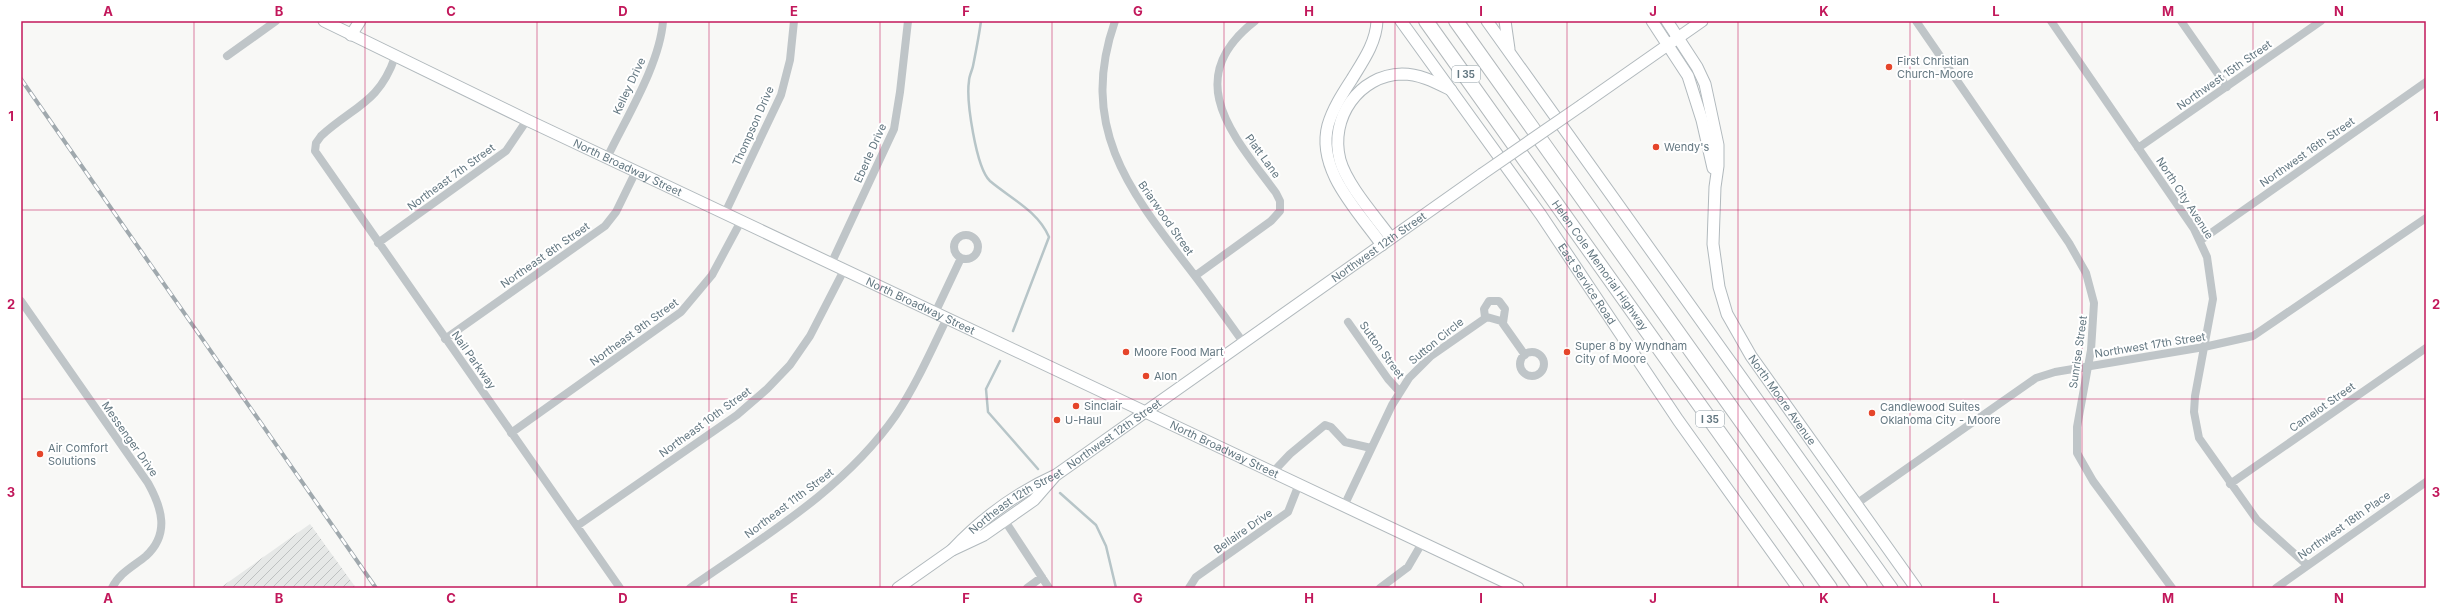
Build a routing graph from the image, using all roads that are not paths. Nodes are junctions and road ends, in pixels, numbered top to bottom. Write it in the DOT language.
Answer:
graph roads {
  1 [pos="276,21"];
  2 [pos="324,21"];
  3 [pos="360,21"];
  4 [pos="664,21"];
  5 [pos="794,21"];
  6 [pos="908,21"];
  7 [pos="1115,21"];
  8 [pos="1255,21"];
  9 [pos="1377,21"];
  10 [pos="1401,21"];
  11 [pos="1426,21"];
  12 [pos="1456,21"];
  13 [pos="1487,21"];
  14 [pos="1505,21"];
  15 [pos="1652,21"];
  16 [pos="1666,21"];
  17 [pos="1702,21"];
  18 [pos="1916,21"];
  19 [pos="2050,21"];
  20 [pos="2181,21"];
  21 [pos="2321,21"];
  22 [pos="351,35"];
  23 [pos="1678,37"];
  24 [pos="1668,44"];
  25 [pos="1509,51"];
  26 [pos="227,56"];
  27 [pos="395,57"];
  28 [pos="2426,82"];
  29 [pos="2227,87"];
  30 [pos="1454,92"];
  31 [pos="527,120"];
  32 [pos="2138,148"];
  33 [pos="607,158"];
  34 [pos="636,171"];
  35 [pos="1714,187"];
  36 [pos="725,213"];
  37 [pos="2426,218"];
  38 [pos="741,221"];
  39 [pos="1391,238"];
  40 [pos="2200,240"];
  41 [pos="378,243"];
  42 [pos="1382,245"];
  43 [pos="961,258"];
  44 [pos="831,264"];
  45 [pos="844,270"];
  46 [pos="1195,276"];
  47 [pos="21,301"];
  48 [pos="935,312"];
  49 [pos="947,318"];
  50 [pos="1485,318"];
  51 [pos="1348,322"];
  52 [pos="1503,323"];
  53 [pos="445,339"];
  54 [pos="1243,342"];
  55 [pos="2204,347"];
  56 [pos="2426,348"];
  57 [pos="1525,355"];
  58 [pos="2088,366"];
  59 [pos="1399,391"];
  60 [pos="1144,412"];
  61 [pos="511,433"];
  62 [pos="1371,448"];
  63 [pos="1272,472"];
  64 [pos="1056,475"];
  65 [pos="2426,482"];
  66 [pos="1300,484"];
  67 [pos="2230,484"];
  68 [pos="1856,504"];
  69 [pos="1344,506"];
  70 [pos="994,512"];
  71 [pos="1005,521"];
  72 [pos="577,526"];
  73 [pos="1422,543"];
  74 [pos="952,550"];
  75 [pos="2306,564"];
  76 [pos="1042,577"];
  77 [pos="112,588"];
  78 [pos="620,588"];
  79 [pos="690,588"];
  80 [pos="898,588"];
  81 [pos="1027,588"];
  82 [pos="1049,588"];
  83 [pos="1189,588"];
  84 [pos="1380,588"];
  85 [pos="1518,588"];
  86 [pos="1798,588"];
  87 [pos="1830,588"];
  88 [pos="1860,588"];
  89 [pos="1892,588"];
  90 [pos="1916,588"];
  91 [pos="2172,588"];
  92 [pos="2276,588"];
  1 -- 26 [label="street"];
  2 -- 22 [label="main road, North Broadway Street"];
  3 -- 22 [label="main road"];
  4 -- 33 [label="street, Kelley Drive"];
  5 -- 36 [label="street, Thompson Drive"];
  6 -- 44 [label="street, Eberle Drive"];
  7 -- 46 [label="street, Briarwood Street"];
  8 -- 46 [label="street, Platt Lane"];
  9 -- 42 [label="main road"];
  10 -- 30 [label="main road, East Service Road"];
  11 -- 87 [label="highway, Helen Cole Memorial Highway / I 35"];
  12 -- 88 [label="highway, Helen Cole Memorial Highway / I 35"];
  13 -- 25 [label="main road"];
  14 -- 25 [label="main road"];
  15 -- 24 [label="main road, North Moore Avenue"];
  16 -- 23 [label="main road, North Moore Avenue"];
  17 -- 23 [label="main road, Northwest 12th Street"];
  18 -- 58 [label="street, Sunrise Street"];
  19 -- 32 [label="street, North City Avenue"];
  20 -- 29 [label="street"];
  21 -- 29 [label="street, Northwest 15th Street"];
  22 -- 27 [label="main road, North Broadway Street"];
  23 -- 24 [label="main road, Northwest 12th Street"];
  23 -- 35 [label="main road, North Moore Avenue"];
  24 -- 35 [label="main road, North Moore Avenue"];
  24 -- 39 [label="main road, Northwest 12th Street, bridge"];
  25 -- 89 [label="main road"];
  27 -- 31 [label="main road, North Broadway Street"];
  27 -- 41 [label="street, Nail Parkway"];
  28 -- 40 [label="street, Northwest 16th Street"];
  29 -- 32 [label="street, Northwest 15th Street"];
  30 -- 39 [label="main road"];
  30 -- 86 [label="main road, East Service Road"];
  31 -- 33 [label="main road, North Broadway Street"];
  31 -- 41 [label="street, Northeast 7th Street"];
  32 -- 40 [label="street, North City Avenue"];
  33 -- 34 [label="main road, North Broadway Street"];
  34 -- 36 [label="main road, North Broadway Street"];
  34 -- 53 [label="street, Northeast 8th Street"];
  35 -- 68 [label="main road, North Moore Avenue"];
  36 -- 38 [label="main road, North Broadway Street"];
  37 -- 55 [label="street, Northwest 17th Street"];
  38 -- 44 [label="main road, North Broadway Street"];
  38 -- 61 [label="street, Northeast 9th Street"];
  39 -- 42 [label="main road, Northwest 12th Street"];
  40 -- 55 [label="street, North City Avenue"];
  41 -- 53 [label="street, Nail Parkway"];
  42 -- 54 [label="main road, Northwest 12th Street"];
  43 -- 48 [label="street"];
  44 -- 45 [label="main road, North Broadway Street"];
  45 -- 48 [label="main road, North Broadway Street"];
  45 -- 72 [label="street, Northeast 10th Street"];
  46 -- 54 [label="street, Briarwood Street"];
  47 -- 77 [label="street, Messenger Drive"];
  48 -- 49 [label="main road, North Broadway Street"];
  49 -- 60 [label="main road, North Broadway Street"];
  49 -- 79 [label="street, Northeast 11th Street"];
  50 -- 52 [label="street"];
  50 -- 52 [label="street"];
  50 -- 59 [label="street, Sutton Circle"];
  51 -- 59 [label="street, Sutton Street"];
  52 -- 57 [label="street"];
  53 -- 61 [label="street, Nail Parkway"];
  54 -- 60 [label="main road, Northwest 12th Street"];
  55 -- 58 [label="street, Northwest 17th Street"];
  55 -- 67 [label="street, North City Avenue"];
  56 -- 67 [label="street, Camelot Street"];
  58 -- 68 [label="street, Northwest 17th Street"];
  58 -- 91 [label="street, Sunrise Street"];
  59 -- 62 [label="street, Sutton Circle"];
  60 -- 63 [label="main road, North Broadway Street"];
  60 -- 64 [label="main road, Northwest 12th Street"];
  61 -- 72 [label="street, Nail Parkway"];
  62 -- 63 [label="street"];
  62 -- 69 [label="street, Sutton Circle"];
  63 -- 66 [label="main road, North Broadway Street"];
  64 -- 70 [label="main road, Northeast 12th Street"];
  64 -- 71 [label="main road, Northeast 12th Street"];
  65 -- 75 [label="street, Northwest 18th Place"];
  66 -- 69 [label="main road, North Broadway Street"];
  66 -- 83 [label="street, Bellaire Drive"];
  67 -- 75 [label="street, North City Avenue"];
  68 -- 90 [label="main road, North Moore Avenue"];
  69 -- 73 [label="main road, North Broadway Street"];
  70 -- 71 [label="main road"];
  70 -- 74 [label="main road, Northeast 12th Street"];
  71 -- 74 [label="main road, Northeast 12th Street"];
  71 -- 76 [label="street"];
  72 -- 78 [label="street, Nail Parkway"];
  73 -- 84 [label="street"];
  73 -- 85 [label="main road, North Broadway Street"];
  74 -- 80 [label="main road, Northeast 12th Street"];
  75 -- 92 [label="street, Northwest 18th Place"];
  76 -- 81 [label="street"];
  76 -- 82 [label="street"];
}
